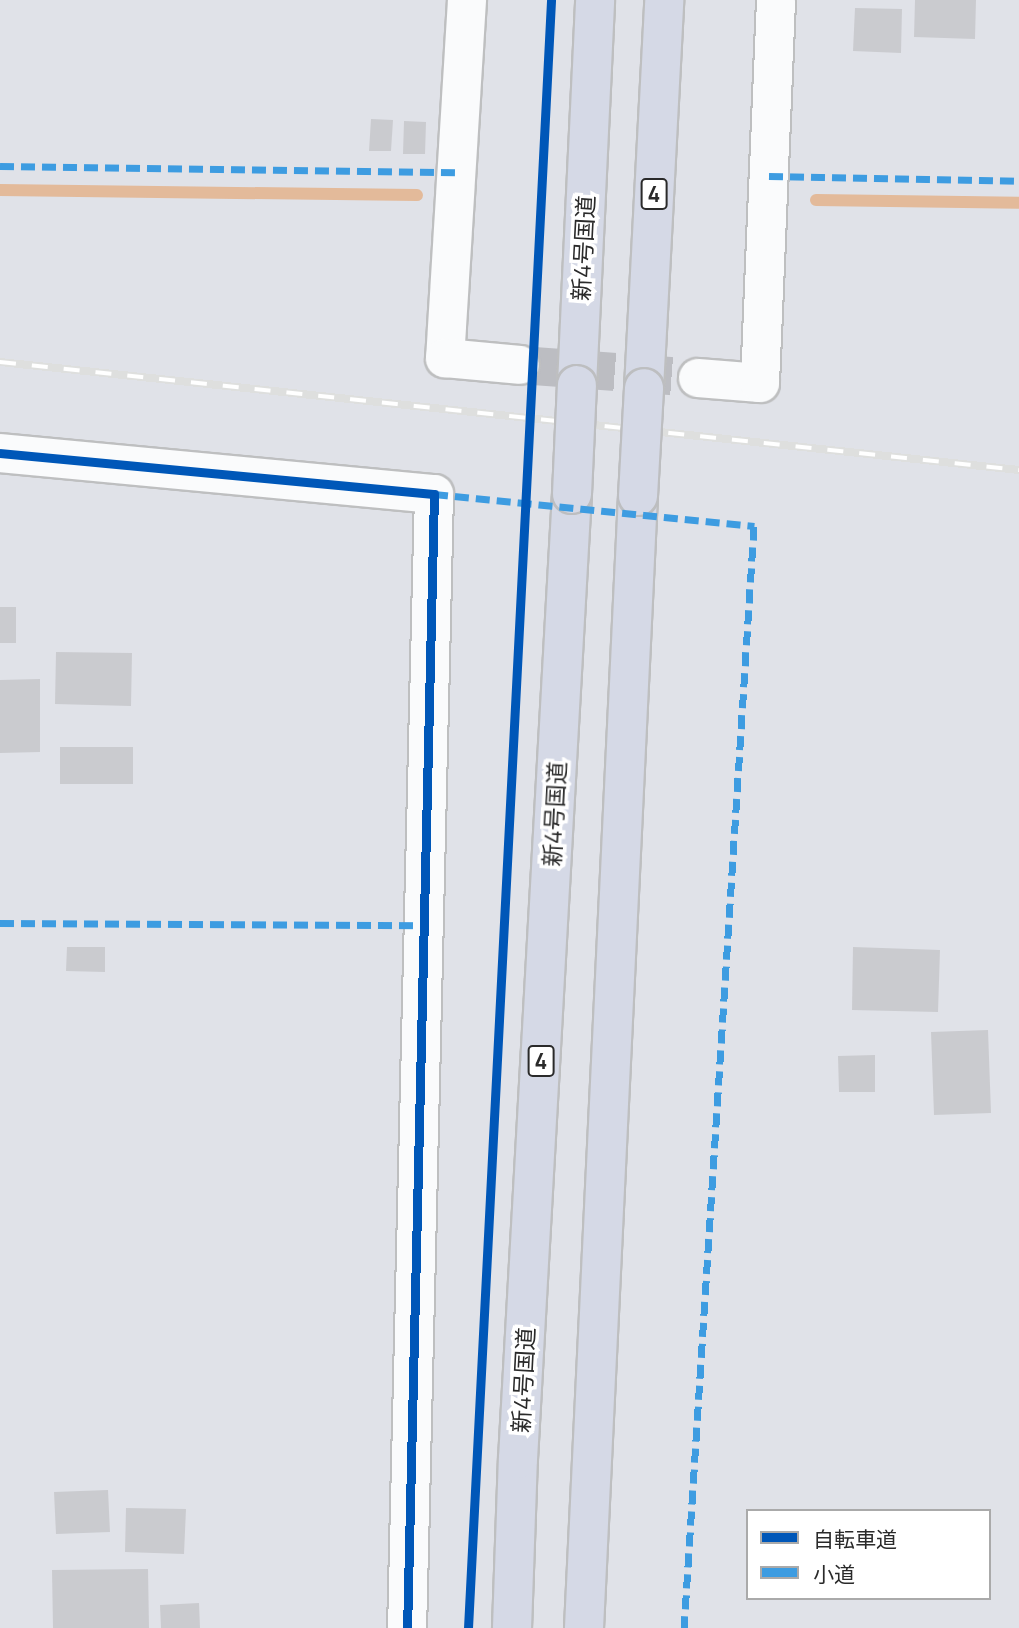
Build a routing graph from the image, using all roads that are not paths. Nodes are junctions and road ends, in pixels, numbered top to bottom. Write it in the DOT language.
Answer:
graph roads {
  1 [pos="467,0"];
  2 [pos="595,0"];
  3 [pos="664,0"];
  4 [pos="776,0"];
  5 [pos="520,365"];
  6 [pos="698,378"];
  7 [pos="0,453"];
  8 [pos="407,1628"];
  9 [pos="512,1628"];
  10 [pos="583,1628"];
  1 -- 5 [label="street"];
  2 -- 9 [label="highway, 新4号国道 / 4, bridge"];
  3 -- 10 [label="highway, 4, bridge"];
  4 -- 6 [label="street"];
  7 -- 8 [label="street"];
}
